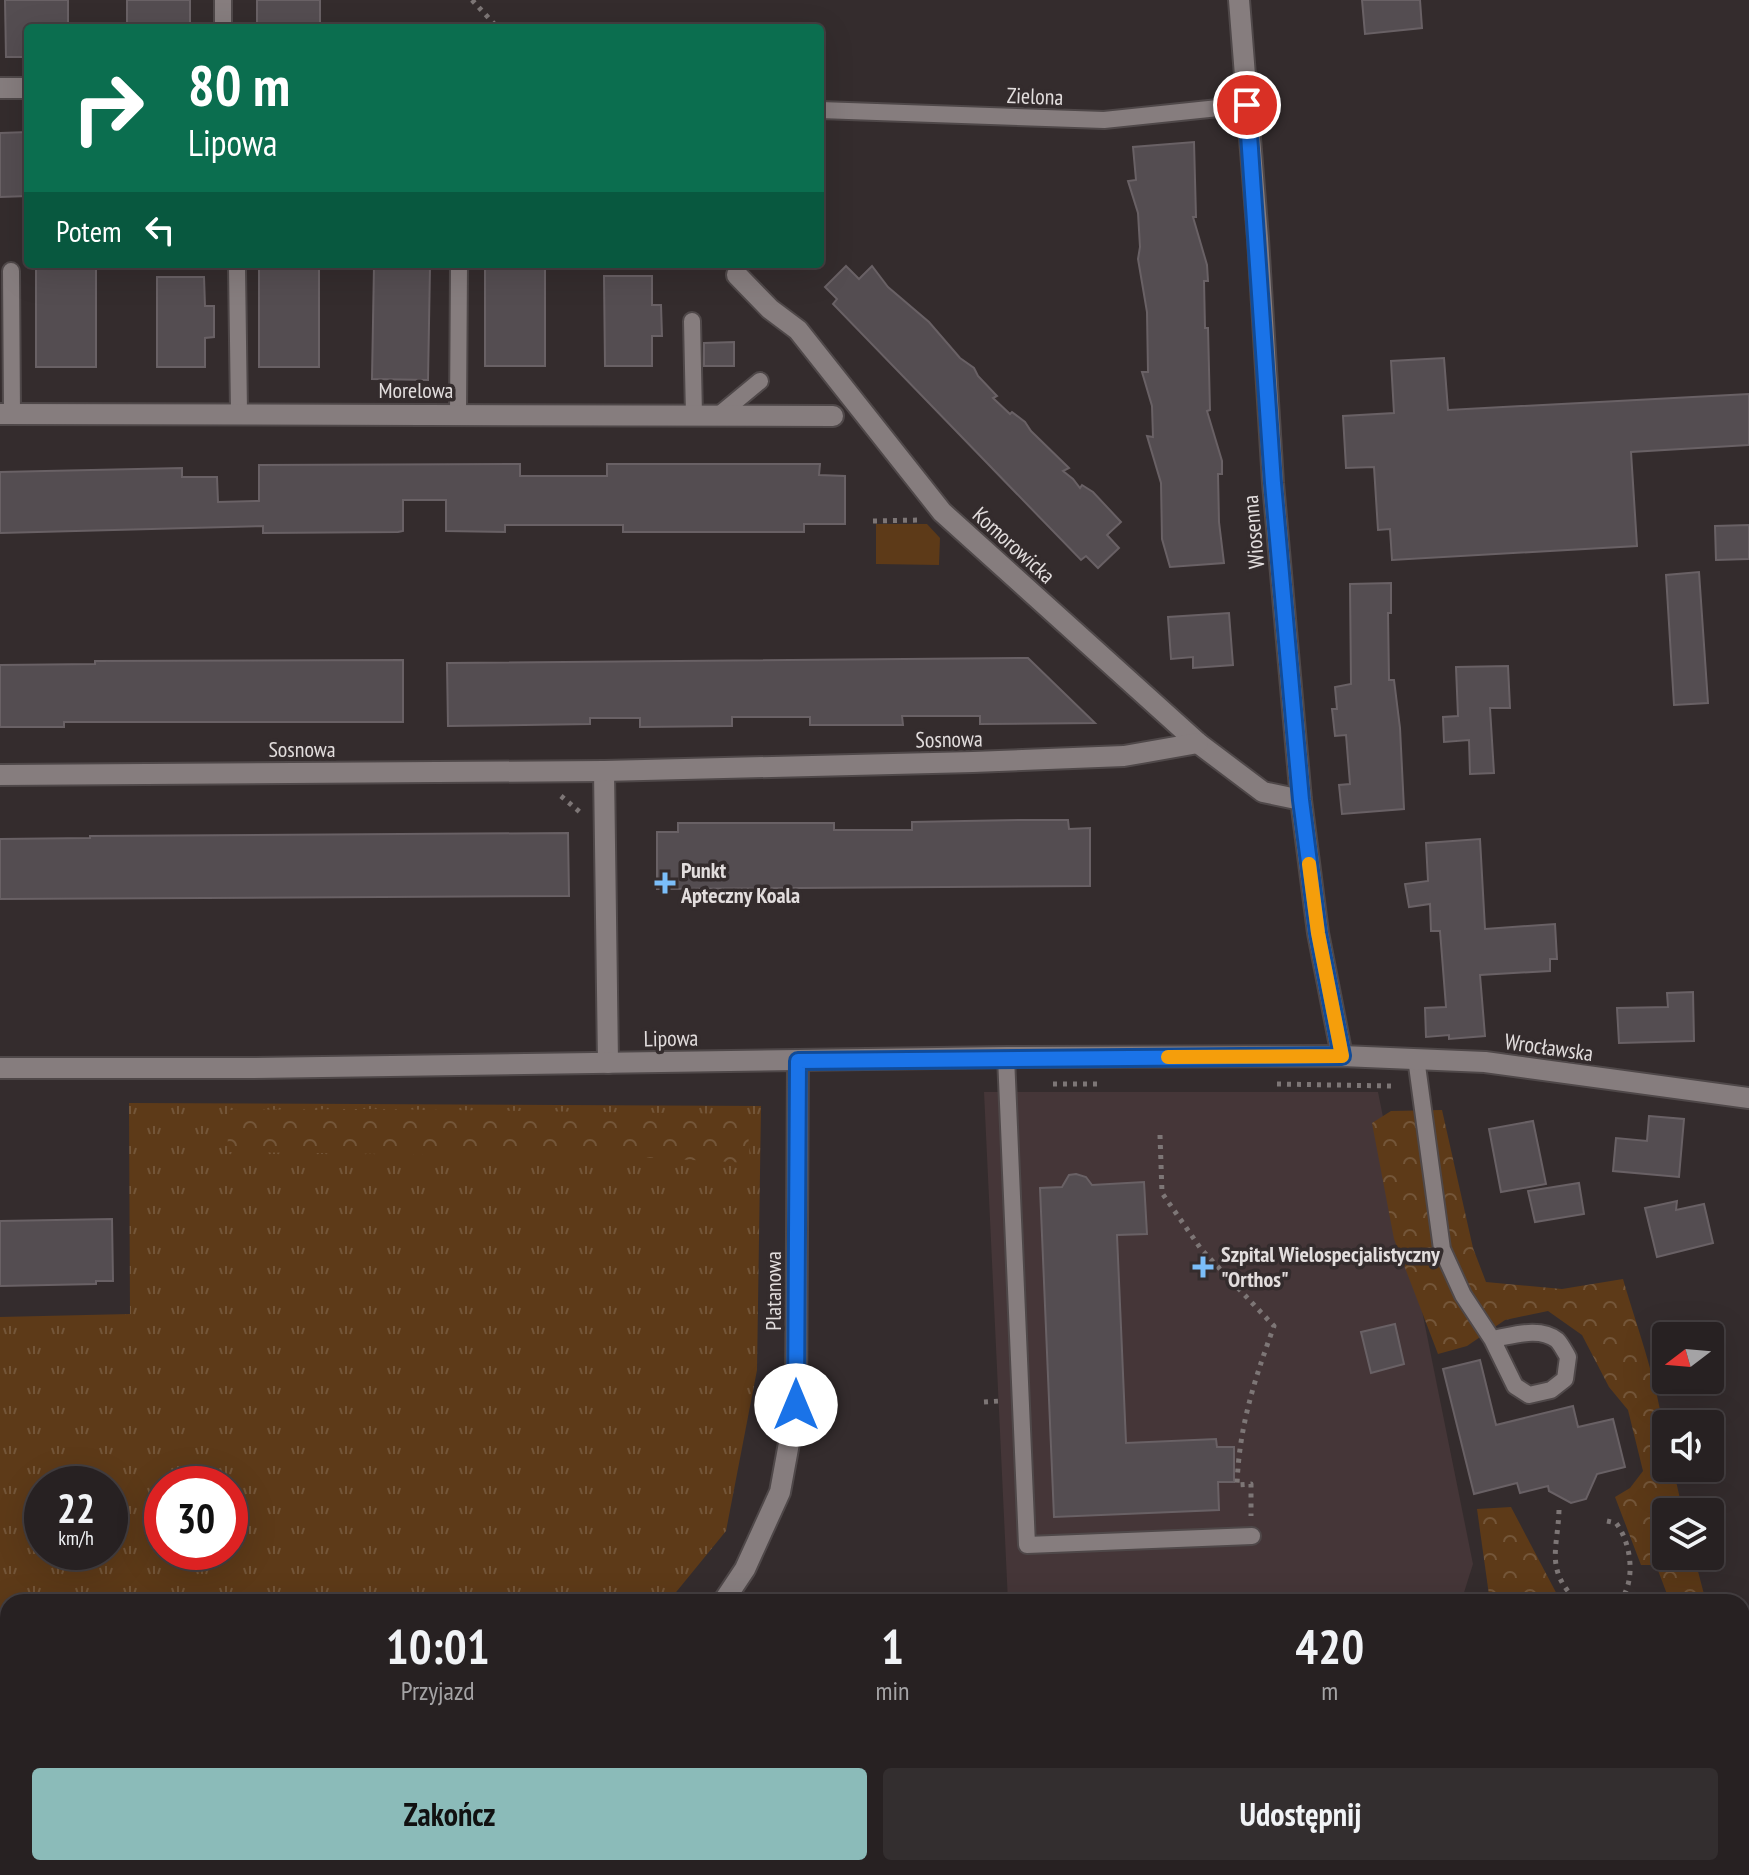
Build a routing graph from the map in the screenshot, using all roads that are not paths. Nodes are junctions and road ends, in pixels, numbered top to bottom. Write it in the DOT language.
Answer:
graph roads {
  1 [pos="223,0"];
  2 [pos="1239,0"];
  3 [pos="223,24"];
  4 [pos="0,88"];
  5 [pos="24,88"];
  6 [pos="1247,105"];
  7 [pos="824,110"];
  8 [pos="459,268"];
  9 [pos="237,269"];
  10 [pos="11,271"];
  11 [pos="737,275"];
  12 [pos="692,321"];
  13 [pos="760,381"];
  14 [pos="239,413"];
  15 [pos="6,414"];
  16 [pos="458,414"];
  17 [pos="719,415"];
  18 [pos="694,416"];
  19 [pos="833,416"];
  20 [pos="1198,743"];
  21 [pos="604,771"];
  22 [pos="0,775"];
  23 [pos="1301,800"];
  24 [pos="1342,1056"];
  25 [pos="1006,1057"];
  26 [pos="1416,1058"];
  27 [pos="798,1061"];
  28 [pos="608,1063"];
  29 [pos="0,1068"];
  30 [pos="1749,1098"];
  31 [pos="1492,1339"];
  32 [pos="1252,1536"];
  33 [pos="728,1594"];
  1 -- 3 [label="lane"];
  2 -- 6 [label="street, Wiosenna"];
  4 -- 5 [label="street"];
  6 -- 7 [label="lane, Zielona"];
  6 -- 23 [label="street, Wiosenna"];
  8 -- 16 [label="lane"];
  9 -- 14 [label="lane"];
  10 -- 15 [label="lane"];
  11 -- 20 [label="street, Komorowicka"];
  12 -- 18 [label="lane"];
  13 -- 17 [label="lane"];
  14 -- 15 [label="street, Morelowa"];
  14 -- 16 [label="street, Morelowa"];
  16 -- 18 [label="street, Morelowa"];
  17 -- 18 [label="street, Morelowa"];
  17 -- 19 [label="street, Morelowa"];
  20 -- 21 [label="street, Sosnowa"];
  20 -- 23 [label="street, Komorowicka"];
  21 -- 22 [label="street, Sosnowa"];
  21 -- 28 [label="street"];
  23 -- 24 [label="street, Wiosenna"];
  24 -- 25 [label="street, Lipowa"];
  24 -- 26 [label="street, Wrocławska"];
  25 -- 27 [label="street, Lipowa"];
  25 -- 32 [label="lane"];
  26 -- 30 [label="street, Wrocławska"];
  26 -- 31 [label="lane"];
  27 -- 28 [label="street, Lipowa"];
  27 -- 33 [label="street, Platanowa"];
  28 -- 29 [label="street, Lipowa"];
  31 -- 31 [label="lane"];
}
